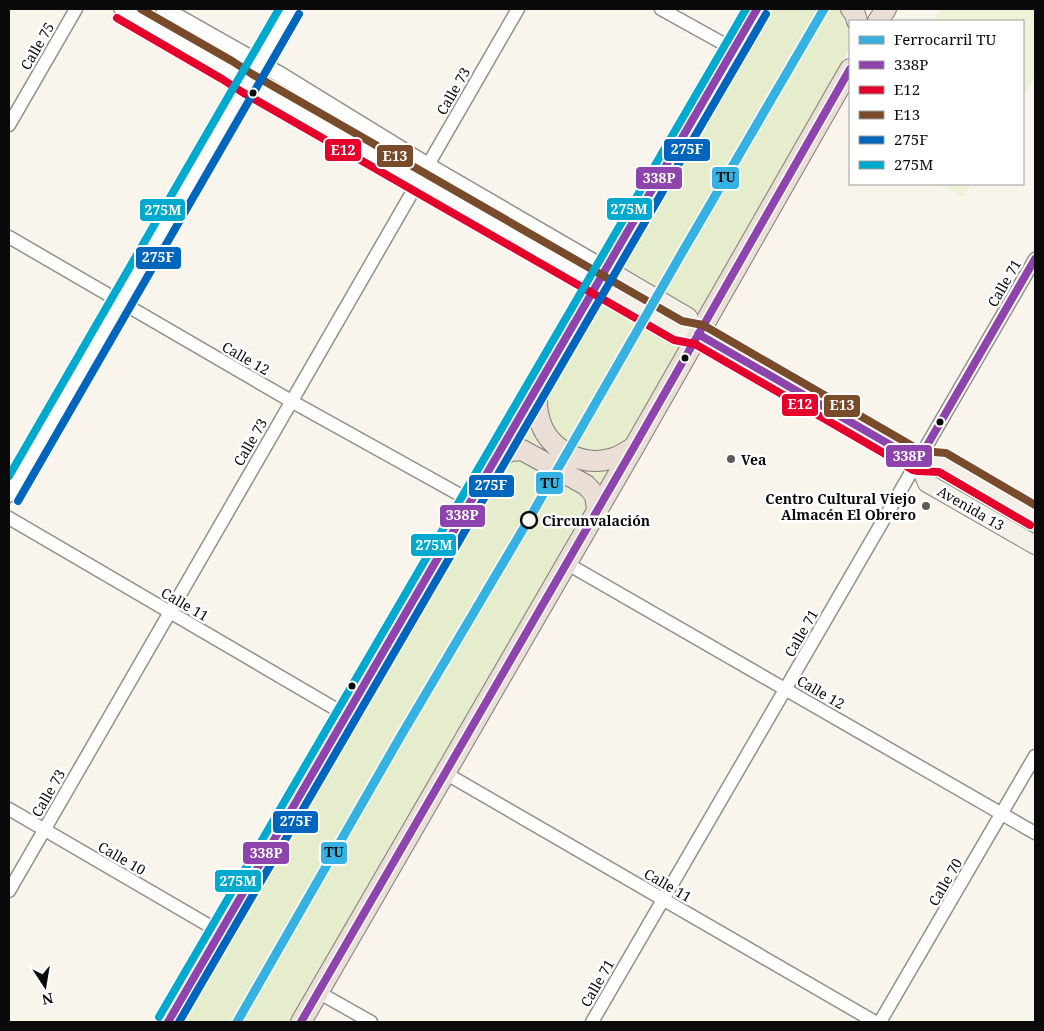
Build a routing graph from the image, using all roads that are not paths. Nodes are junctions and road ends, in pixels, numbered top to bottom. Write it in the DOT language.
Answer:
graph roads {
  1 [pos="76,9"];
  2 [pos="122,9"];
  3 [pos="164,9"];
  4 [pos="290,9"];
  5 [pos="518,9"];
  6 [pos="661,9"];
  7 [pos="756,9"];
  8 [pos="851,9"];
  9 [pos="886,9"];
  10 [pos="857,20"];
  11 [pos="879,20"];
  12 [pos="733,50"];
  13 [pos="259,63"];
  14 [pos="849,71"];
  15 [pos="247,83"];
  16 [pos="9,124"];
  17 [pos="428,165"];
  18 [pos="417,181"];
  19 [pos="9,237"];
  20 [pos="1035,259"];
  21 [pos="601,276"];
  22 [pos="121,302"];
  23 [pos="698,334"];
  24 [pos="537,386"];
  25 [pos="291,401"];
  26 [pos="634,447"];
  27 [pos="496,457"];
  28 [pos="918,461"];
  29 [pos="9,496"];
  30 [pos="471,501"];
  31 [pos="597,510"];
  32 [pos="1035,516"];
  33 [pos="9,518"];
  34 [pos="1035,545"];
  35 [pos="566,563"];
  36 [pos="170,612"];
  37 [pos="786,689"];
  38 [pos="346,715"];
  39 [pos="1035,756"];
  40 [pos="445,773"];
  41 [pos="9,809"];
  42 [pos="1002,813"];
  43 [pos="44,830"];
  44 [pos="1035,833"];
  45 [pos="9,891"];
  46 [pos="663,900"];
  47 [pos="220,932"];
  48 [pos="318,992"];
  49 [pos="168,1022"];
  50 [pos="301,1022"];
  51 [pos="371,1022"];
  52 [pos="592,1022"];
  53 [pos="875,1022"];
  54 [pos="880,1022"];
  1 -- 16 [label="street, Calle 75"];
  2 -- 15 [label="street, Avenida 13"];
  3 -- 13 [label="street, Avenida 13"];
  4 -- 13 [label="street"];
  5 -- 17 [label="street, Calle 73"];
  6 -- 12 [label="street"];
  7 -- 12 [label="highway"];
  8 -- 10 [label="highway"];
  9 -- 11 [label="highway"];
  12 -- 21 [label="highway"];
  13 -- 15 [label="street"];
  13 -- 17 [label="street, Avenida 13"];
  14 -- 23 [label="highway"];
  15 -- 18 [label="street, Avenida 13"];
  15 -- 22 [label="street"];
  17 -- 18 [label="street, Calle 73"];
  17 -- 21 [label="street, Avenida 13"];
  18 -- 21 [label="street, Avenida 13"];
  18 -- 25 [label="street, Calle 73"];
  19 -- 22 [label="street, Calle 12"];
  20 -- 28 [label="street, Calle 71"];
  21 -- 23 [label="main road, Avenida 13"];
  21 -- 24 [label="highway"];
  22 -- 25 [label="street, Calle 12"];
  22 -- 29 [label="street"];
  23 -- 26 [label="highway"];
  23 -- 28 [label="main road, Avenida 13"];
  24 -- 26 [label="highway"];
  24 -- 27 [label="highway"];
  25 -- 30 [label="street, Calle 12"];
  25 -- 36 [label="street, Calle 73"];
  26 -- 31 [label="highway"];
  27 -- 30 [label="highway"];
  27 -- 31 [label="highway"];
  28 -- 32 [label="main road, Avenida 13"];
  28 -- 34 [label="main road, Avenida 13"];
  28 -- 37 [label="street, Calle 71"];
  30 -- 38 [label="highway"];
  31 -- 35 [label="highway"];
  33 -- 36 [label="street, Calle 11"];
  35 -- 37 [label="street, Calle 12"];
  35 -- 40 [label="highway"];
  36 -- 38 [label="street, Calle 11"];
  36 -- 43 [label="street, Calle 73"];
  37 -- 42 [label="street, Calle 12"];
  37 -- 46 [label="street, Calle 71"];
  38 -- 47 [label="highway"];
  39 -- 42 [label="street, Calle 70"];
  40 -- 46 [label="street, Calle 11"];
  40 -- 48 [label="highway"];
  41 -- 43 [label="street, Calle 10"];
  42 -- 44 [label="street, Calle 12"];
  42 -- 54 [label="street, Calle 70"];
  43 -- 45 [label="street, Calle 73"];
  43 -- 47 [label="street, Calle 10"];
  46 -- 52 [label="street, Calle 71"];
  46 -- 53 [label="street, Calle 11"];
  47 -- 49 [label="highway"];
  48 -- 50 [label="highway"];
  48 -- 51 [label="street"];
}
